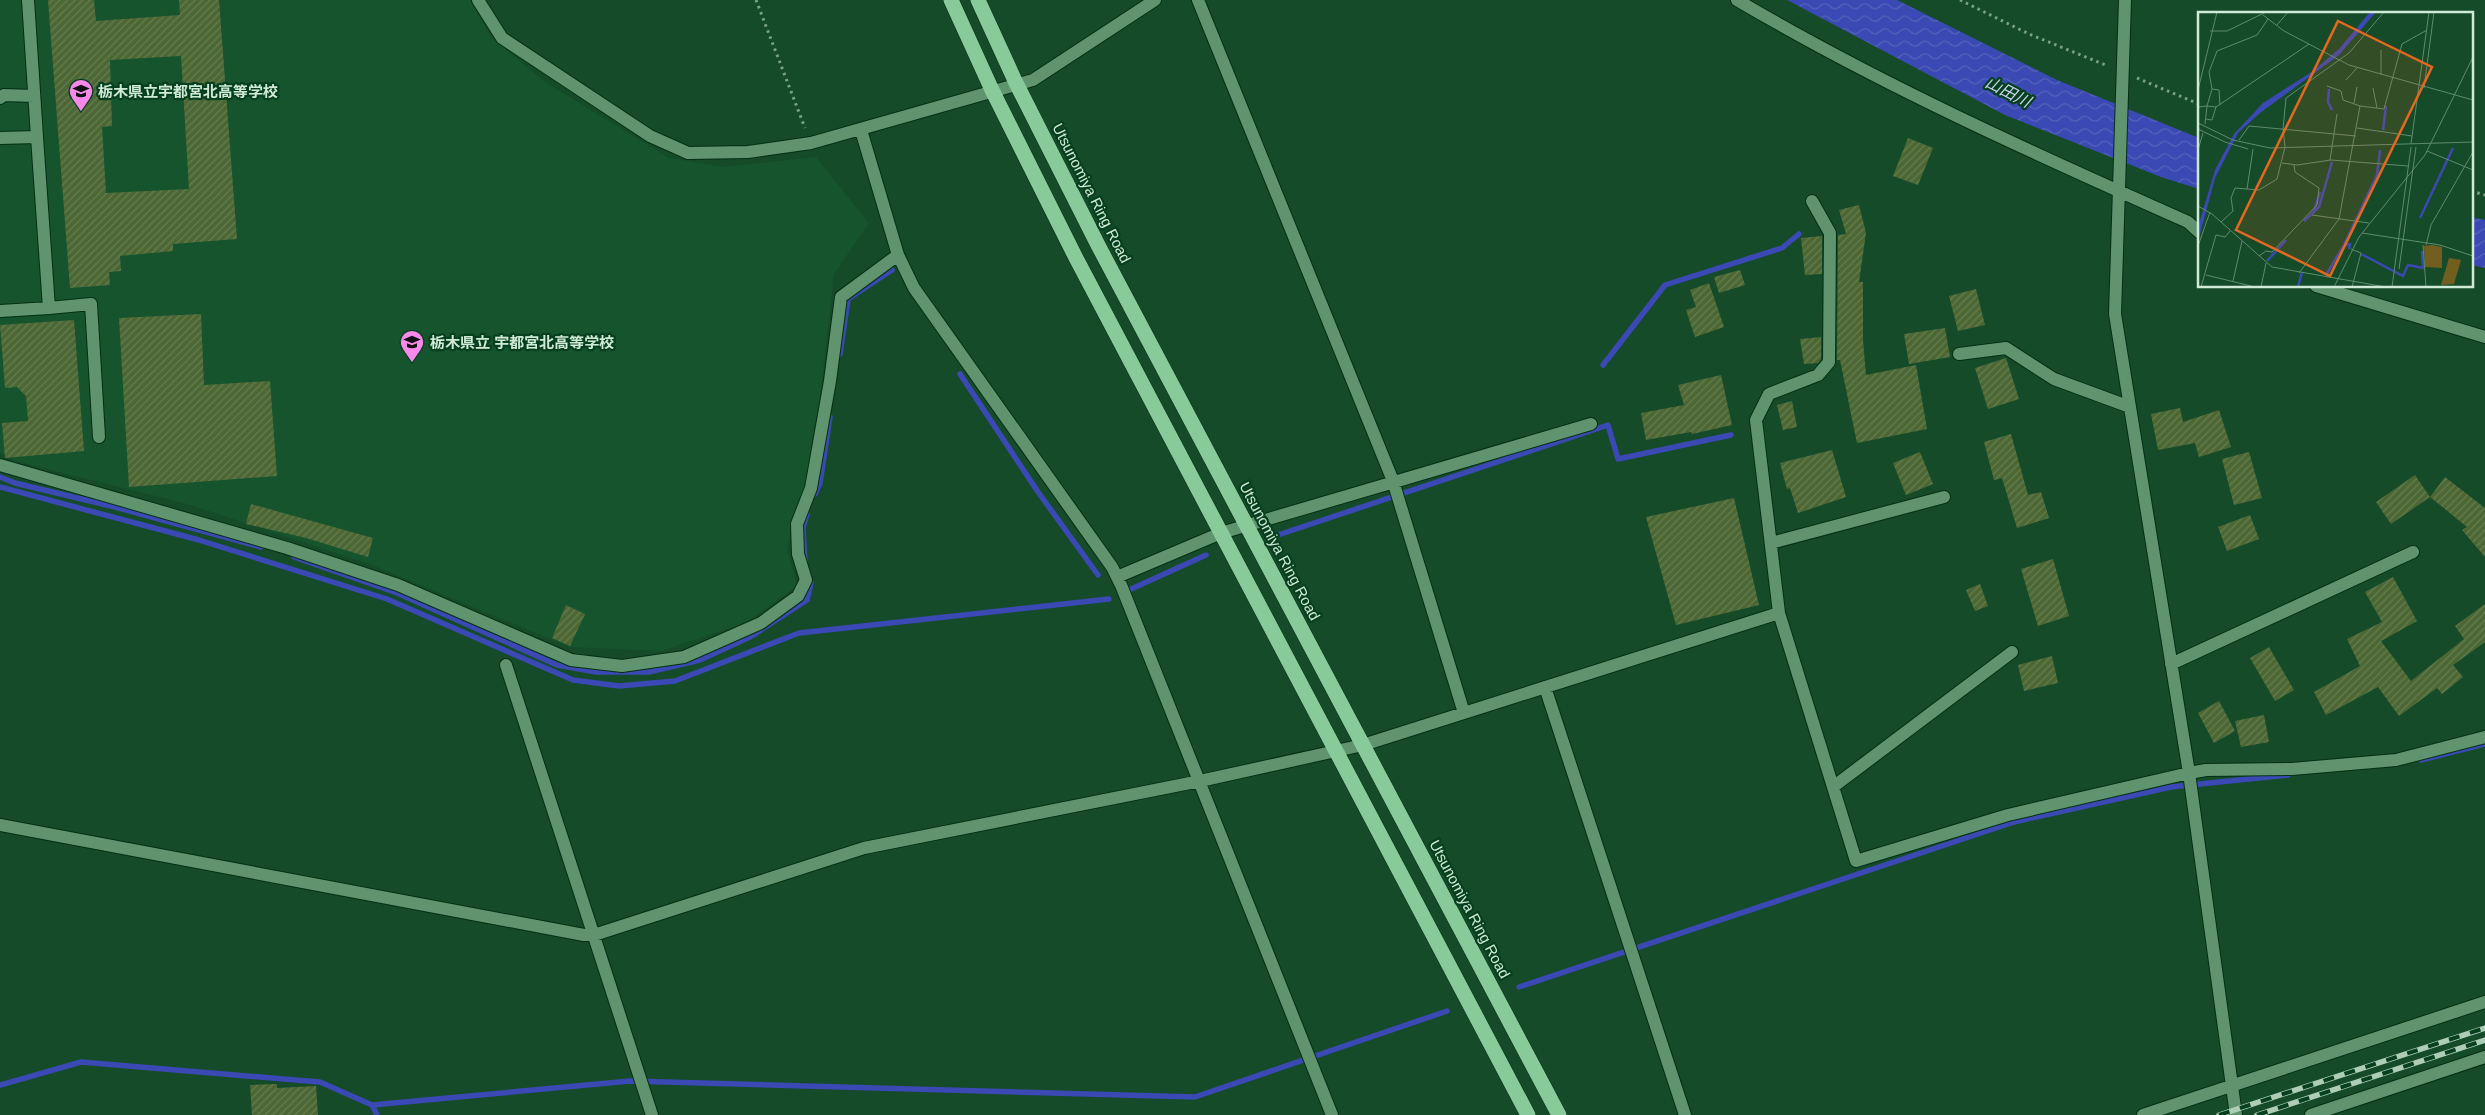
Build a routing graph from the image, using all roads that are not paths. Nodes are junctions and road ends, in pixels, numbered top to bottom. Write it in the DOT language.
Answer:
graph roads {
  1 [pos="28,0"];
  2 [pos="478,0"];
  3 [pos="951,0"];
  4 [pos="978,0"];
  5 [pos="1155,0"];
  6 [pos="1198,0"];
  7 [pos="1737,0"];
  8 [pos="2125,0"];
  9 [pos="1016,83"];
  10 [pos="992,90"];
  11 [pos="34,96"];
  12 [pos="0,98"];
  13 [pos="861,130"];
  14 [pos="37,137"];
  15 [pos="0,138"];
  16 [pos="2118,191"];
  17 [pos="1812,201"];
  18 [pos="2198,231"];
  19 [pos="898,256"];
  20 [pos="2323,288"];
  21 [pos="49,308"];
  22 [pos="0,311"];
  23 [pos="2485,337"];
  24 [pos="1958,354"];
  25 [pos="2130,407"];
  26 [pos="1591,424"];
  27 [pos="99,437"];
  28 [pos="0,464"];
  29 [pos="1393,481"];
  30 [pos="1944,497"];
  31 [pos="1247,526"];
  32 [pos="1221,533"];
  33 [pos="1771,543"];
  34 [pos="2413,552"];
  35 [pos="1117,577"];
  36 [pos="1779,612"];
  37 [pos="2012,652"];
  38 [pos="2171,664"];
  39 [pos="506,665"];
  40 [pos="1544,687"];
  41 [pos="1464,713"];
  42 [pos="2485,737"];
  43 [pos="1363,745"];
  44 [pos="1336,751"];
  45 [pos="2189,773"];
  46 [pos="1200,781"];
  47 [pos="1833,787"];
  48 [pos="0,825"];
  49 [pos="594,935"];
  50 [pos="2485,1002"];
  51 [pos="2485,1057"];
  52 [pos="2232,1086"];
  53 [pos="652,1115"];
  54 [pos="1332,1115"];
  55 [pos="1528,1115"];
  56 [pos="1558,1115"];
  57 [pos="1685,1115"];
  58 [pos="2143,1115"];
  59 [pos="2236,1115"];
  60 [pos="2311,1115"];
  1 -- 11 [label="street"];
  2 -- 13 [label="street"];
  3 -- 10 [label="highway"];
  4 -- 9 [label="highway, Utsunomiya Ring Road"];
  5 -- 9 [label="street"];
  6 -- 29 [label="street"];
  7 -- 16 [label="street"];
  8 -- 16 [label="street"];
  9 -- 10 [label="street"];
  9 -- 31 [label="highway, Utsunomiya Ring Road"];
  10 -- 13 [label="street"];
  10 -- 32 [label="highway"];
  11 -- 12 [label="street"];
  11 -- 14 [label="street"];
  13 -- 19 [label="street"];
  14 -- 15 [label="street"];
  14 -- 21 [label="street"];
  16 -- 18 [label="street"];
  16 -- 25 [label="street"];
  17 -- 33 [label="street"];
  19 -- 28 [label="street"];
  19 -- 35 [label="street"];
  20 -- 23 [label="street"];
  21 -- 22 [label="street"];
  21 -- 27 [label="street"];
  24 -- 25 [label="street"];
  25 -- 38 [label="street"];
  26 -- 29 [label="street"];
  29 -- 31 [label="street"];
  29 -- 41 [label="street"];
  30 -- 33 [label="street"];
  31 -- 32 [label="street"];
  31 -- 43 [label="highway, Utsunomiya Ring Road"];
  32 -- 35 [label="street"];
  32 -- 44 [label="highway"];
  33 -- 36 [label="street"];
  34 -- 38 [label="street"];
  35 -- 46 [label="street"];
  36 -- 40 [label="street"];
  36 -- 47 [label="street"];
  37 -- 47 [label="street"];
  38 -- 45 [label="street"];
  39 -- 49 [label="street"];
  40 -- 41 [label="street"];
  40 -- 57 [label="street"];
  41 -- 43 [label="street"];
  42 -- 45 [label="street"];
  43 -- 44 [label="street"];
  43 -- 56 [label="highway, Utsunomiya Ring Road"];
  44 -- 46 [label="street"];
  44 -- 55 [label="highway"];
  45 -- 47 [label="street"];
  45 -- 52 [label="street"];
  46 -- 49 [label="street"];
  46 -- 54 [label="street"];
  48 -- 49 [label="street"];
  49 -- 53 [label="street"];
  50 -- 52 [label="street"];
  51 -- 60 [label="street"];
  52 -- 58 [label="street"];
  52 -- 59 [label="street"];
}
